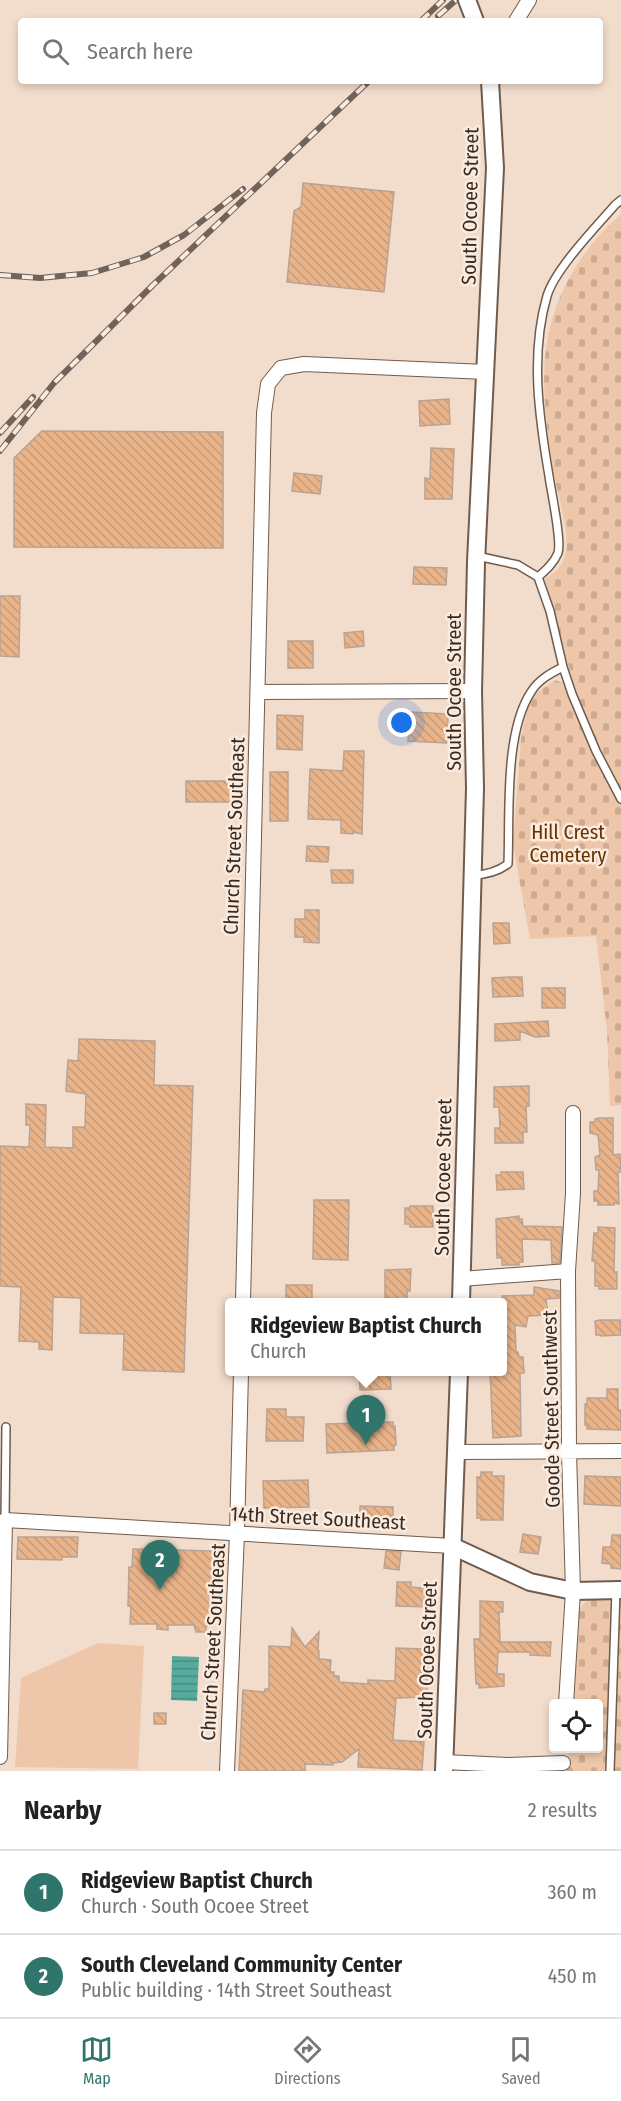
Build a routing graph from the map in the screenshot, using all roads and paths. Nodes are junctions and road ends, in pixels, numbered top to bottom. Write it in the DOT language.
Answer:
graph roads {
  1 [pos="467,0"];
  2 [pos="530,0"];
  3 [pos="474,18"];
  4 [pos="518,18"];
  5 [pos="490,84"];
  6 [pos="621,200"];
  7 [pos="486,372"];
  8 [pos="476,556"];
  9 [pos="538,577"];
  10 [pos="563,667"];
  11 [pos="473,691"];
  12 [pos="258,692"];
  13 [pos="621,779"];
  14 [pos="611,780"];
  15 [pos="621,800"];
  16 [pos="472,874"];
  17 [pos="573,1113"];
  18 [pos="568,1271"];
  19 [pos="461,1279"];
  20 [pos="243,1298"];
  21 [pos="461,1298"];
  22 [pos="241,1376"];
  23 [pos="459,1376"];
  24 [pos="6,1427"];
  25 [pos="621,1450"];
  26 [pos="456,1452"];
  27 [pos="569,1452"];
  28 [pos="4,1520"];
  29 [pos="237,1534"];
  30 [pos="452,1546"];
  31 [pos="619,1590"];
  32 [pos="573,1591"];
  33 [pos="566,1699"];
  34 [pos="0,1757"];
  35 [pos="444,1766"];
  36 [pos="562,1767"];
  37 [pos="227,1771"];
  38 [pos="610,1771"];
  1 -- 3 [label="street"];
  2 -- 4 [label="street"];
  5 -- 7 [label="street, South Ocoee Street"];
  6 -- 9 [label="lane"];
  7 -- 8 [label="street, South Ocoee Street"];
  7 -- 12 [label="street, Church Street Southeast"];
  8 -- 9 [label="lane"];
  8 -- 11 [label="street, South Ocoee Street"];
  9 -- 10 [label="lane"];
  10 -- 14 [label="lane"];
  10 -- 16 [label="lane"];
  11 -- 12 [label="street"];
  11 -- 16 [label="street, South Ocoee Street"];
  12 -- 20 [label="street, Church Street Southeast"];
  13 -- 14 [label="lane"];
  14 -- 15 [label="lane"];
  16 -- 19 [label="street, South Ocoee Street"];
  17 -- 18 [label="street, Goode Street Southwest"];
  18 -- 19 [label="street"];
  18 -- 27 [label="street, Goode Street Southwest"];
  19 -- 21 [label="street, South Ocoee Street"];
  22 -- 29 [label="street, Church Street Southeast"];
  23 -- 26 [label="street, South Ocoee Street"];
  24 -- 28 [label="lane"];
  25 -- 27 [label="street"];
  26 -- 27 [label="street"];
  26 -- 30 [label="street, South Ocoee Street"];
  27 -- 32 [label="street, Goode Street Southwest"];
  28 -- 29 [label="street, 14th Street Southeast"];
  28 -- 34 [label="street"];
  29 -- 30 [label="street, 14th Street Southeast"];
  29 -- 37 [label="street, Church Street Southeast"];
  30 -- 32 [label="street, 14th Street Southeast"];
  30 -- 35 [label="street, South Ocoee Street"];
  31 -- 32 [label="street, 14th Street Southeast"];
  31 -- 38 [label="lane"];
  32 -- 33 [label="street, Goode Street Southwest"];
  35 -- 36 [label="street"];
}
